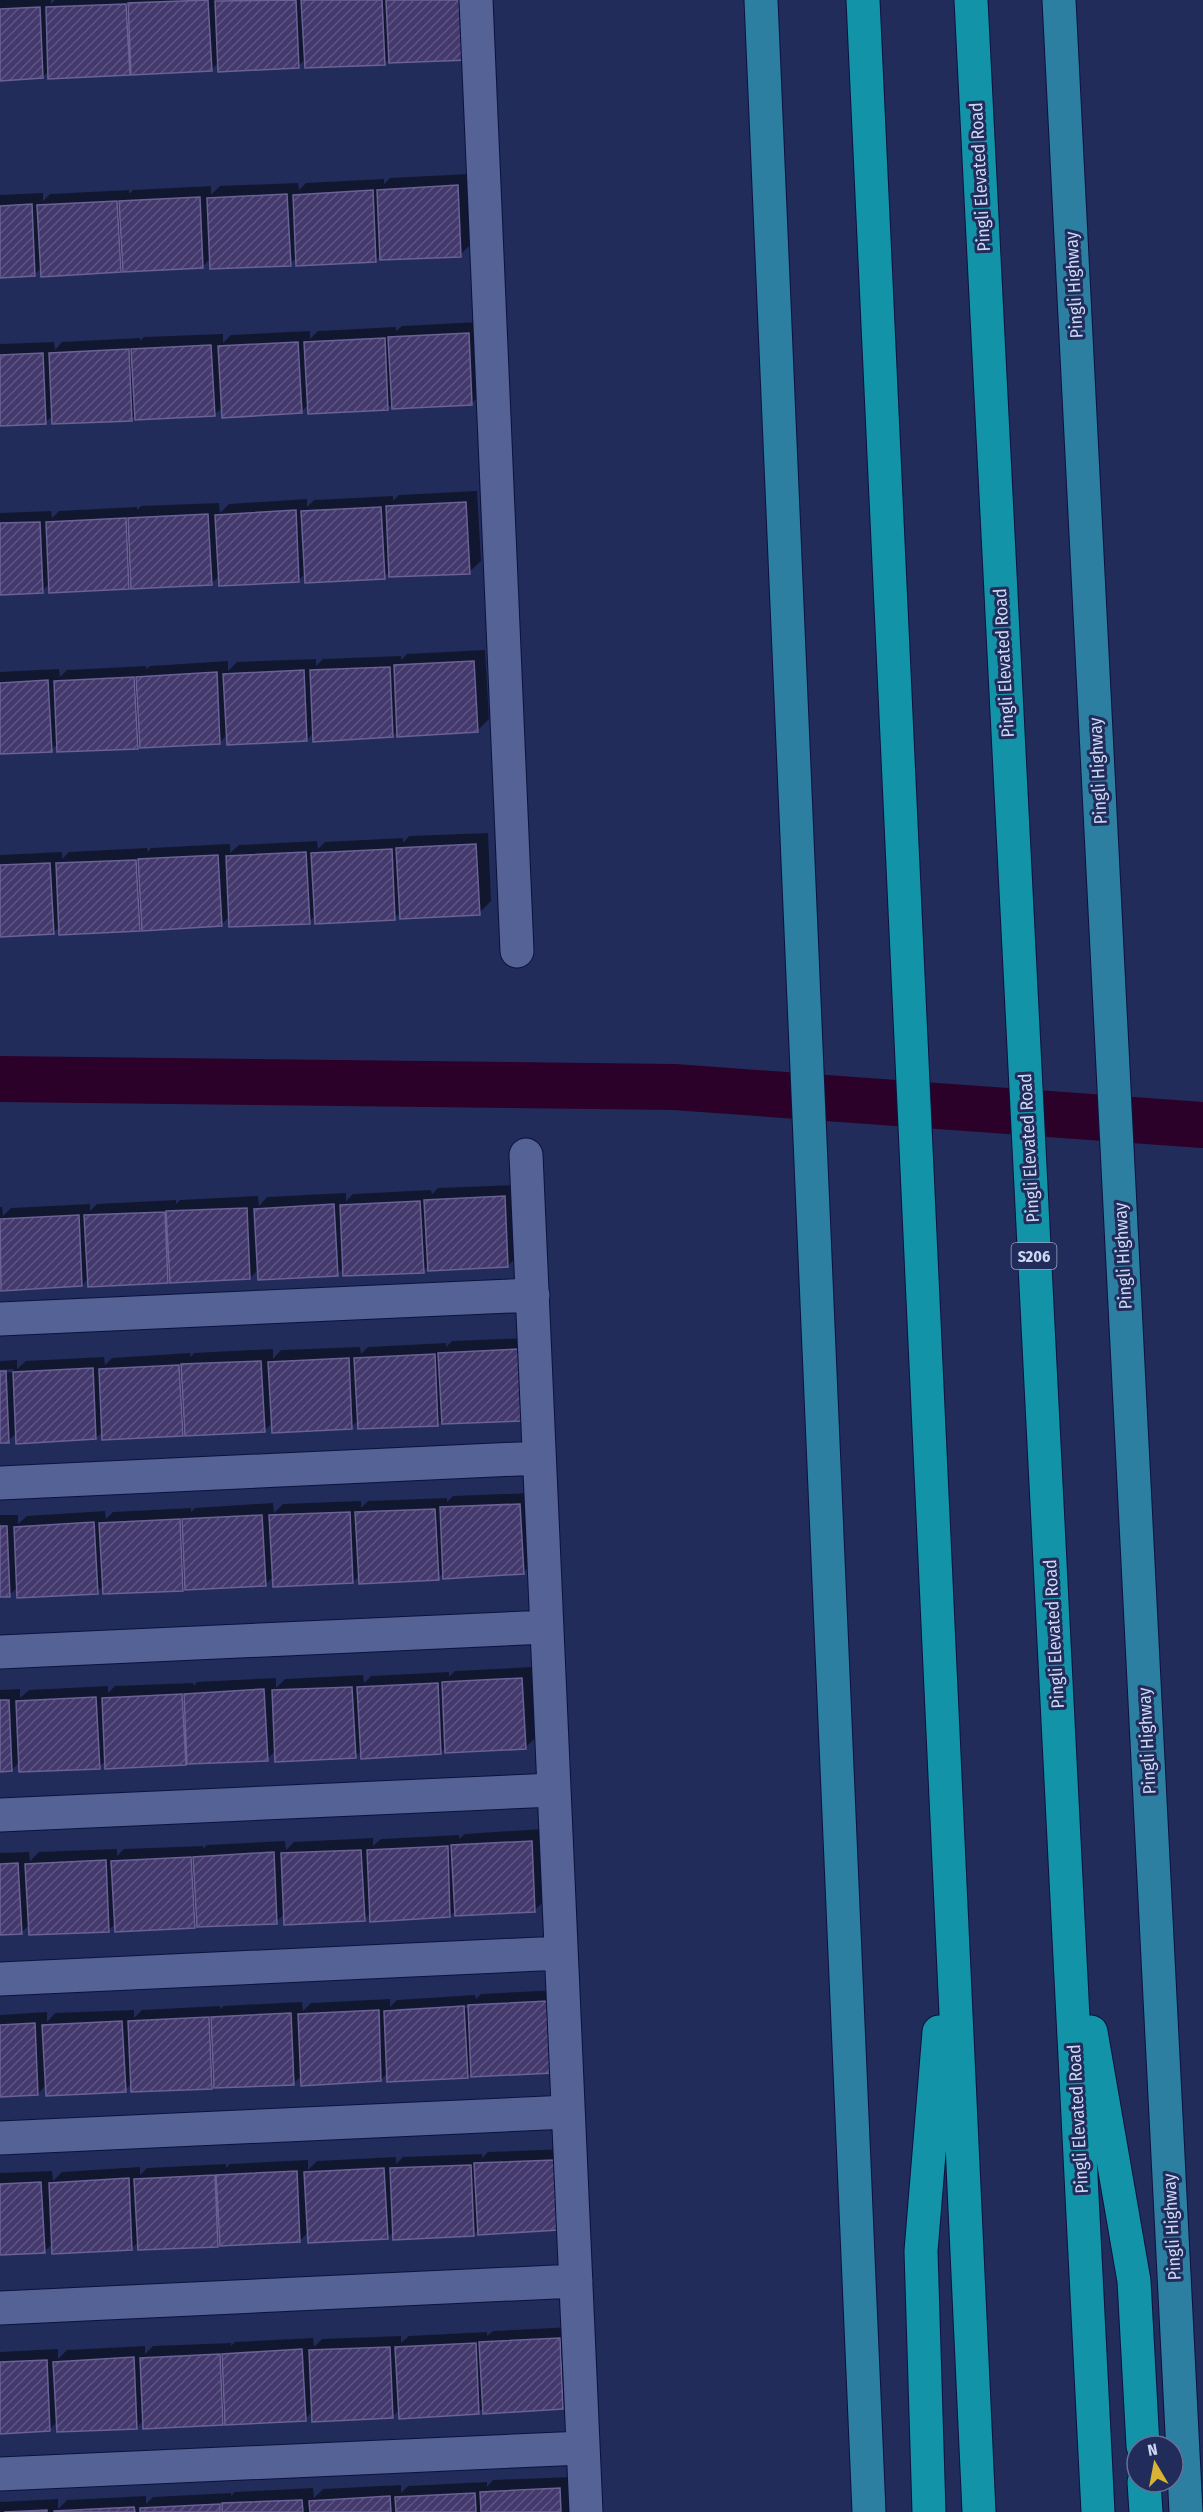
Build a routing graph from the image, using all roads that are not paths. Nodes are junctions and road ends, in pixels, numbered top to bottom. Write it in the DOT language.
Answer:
graph roads {
  1 [pos="476,0"];
  2 [pos="761,0"];
  3 [pos="863,0"];
  4 [pos="971,0"];
  5 [pos="1059,0"];
  6 [pos="517,951"];
  7 [pos="526,1155"];
  8 [pos="533,1295"];
  9 [pos="0,1319"];
  10 [pos="539,1458"];
  11 [pos="0,1482"];
  12 [pos="547,1627"];
  13 [pos="0,1652"];
  14 [pos="554,1790"];
  15 [pos="0,1815"];
  16 [pos="1066,1888"];
  17 [pos="950,1898"];
  18 [pos="561,1953"];
  19 [pos="0,1978"];
  20 [pos="568,2112"];
  21 [pos="0,2138"];
  22 [pos="576,2282"];
  23 [pos="0,2308"];
  24 [pos="1142,2434"];
  25 [pos="583,2448"];
  26 [pos="0,2474"];
  27 [pos="1145,2494"];
  28 [pos="586,2512"];
  29 [pos="869,2512"];
  30 [pos="929,2512"];
  31 [pos="979,2512"];
  32 [pos="1098,2512"];
  33 [pos="1146,2512"];
  34 [pos="1186,2512"];
  1 -- 6 [label="lane"];
  2 -- 29 [label="main road"];
  3 -- 17 [label="highway"];
  4 -- 16 [label="highway, Pingli Elevated Road / S206"];
  5 -- 34 [label="main road, Pingli Highway"];
  7 -- 8 [label="lane"];
  8 -- 9 [label="lane"];
  8 -- 10 [label="lane"];
  10 -- 11 [label="lane"];
  10 -- 12 [label="lane"];
  12 -- 13 [label="lane"];
  12 -- 14 [label="lane"];
  14 -- 15 [label="lane"];
  14 -- 18 [label="lane"];
  16 -- 24 [label="highway"];
  16 -- 32 [label="highway, Pingli Elevated Road / S206"];
  17 -- 30 [label="highway"];
  17 -- 31 [label="highway"];
  18 -- 19 [label="lane"];
  18 -- 20 [label="lane"];
  20 -- 21 [label="lane"];
  20 -- 22 [label="lane"];
  22 -- 23 [label="lane"];
  22 -- 25 [label="lane"];
  25 -- 26 [label="lane"];
  25 -- 28 [label="lane"];
  27 -- 33 [label="highway"];
}
